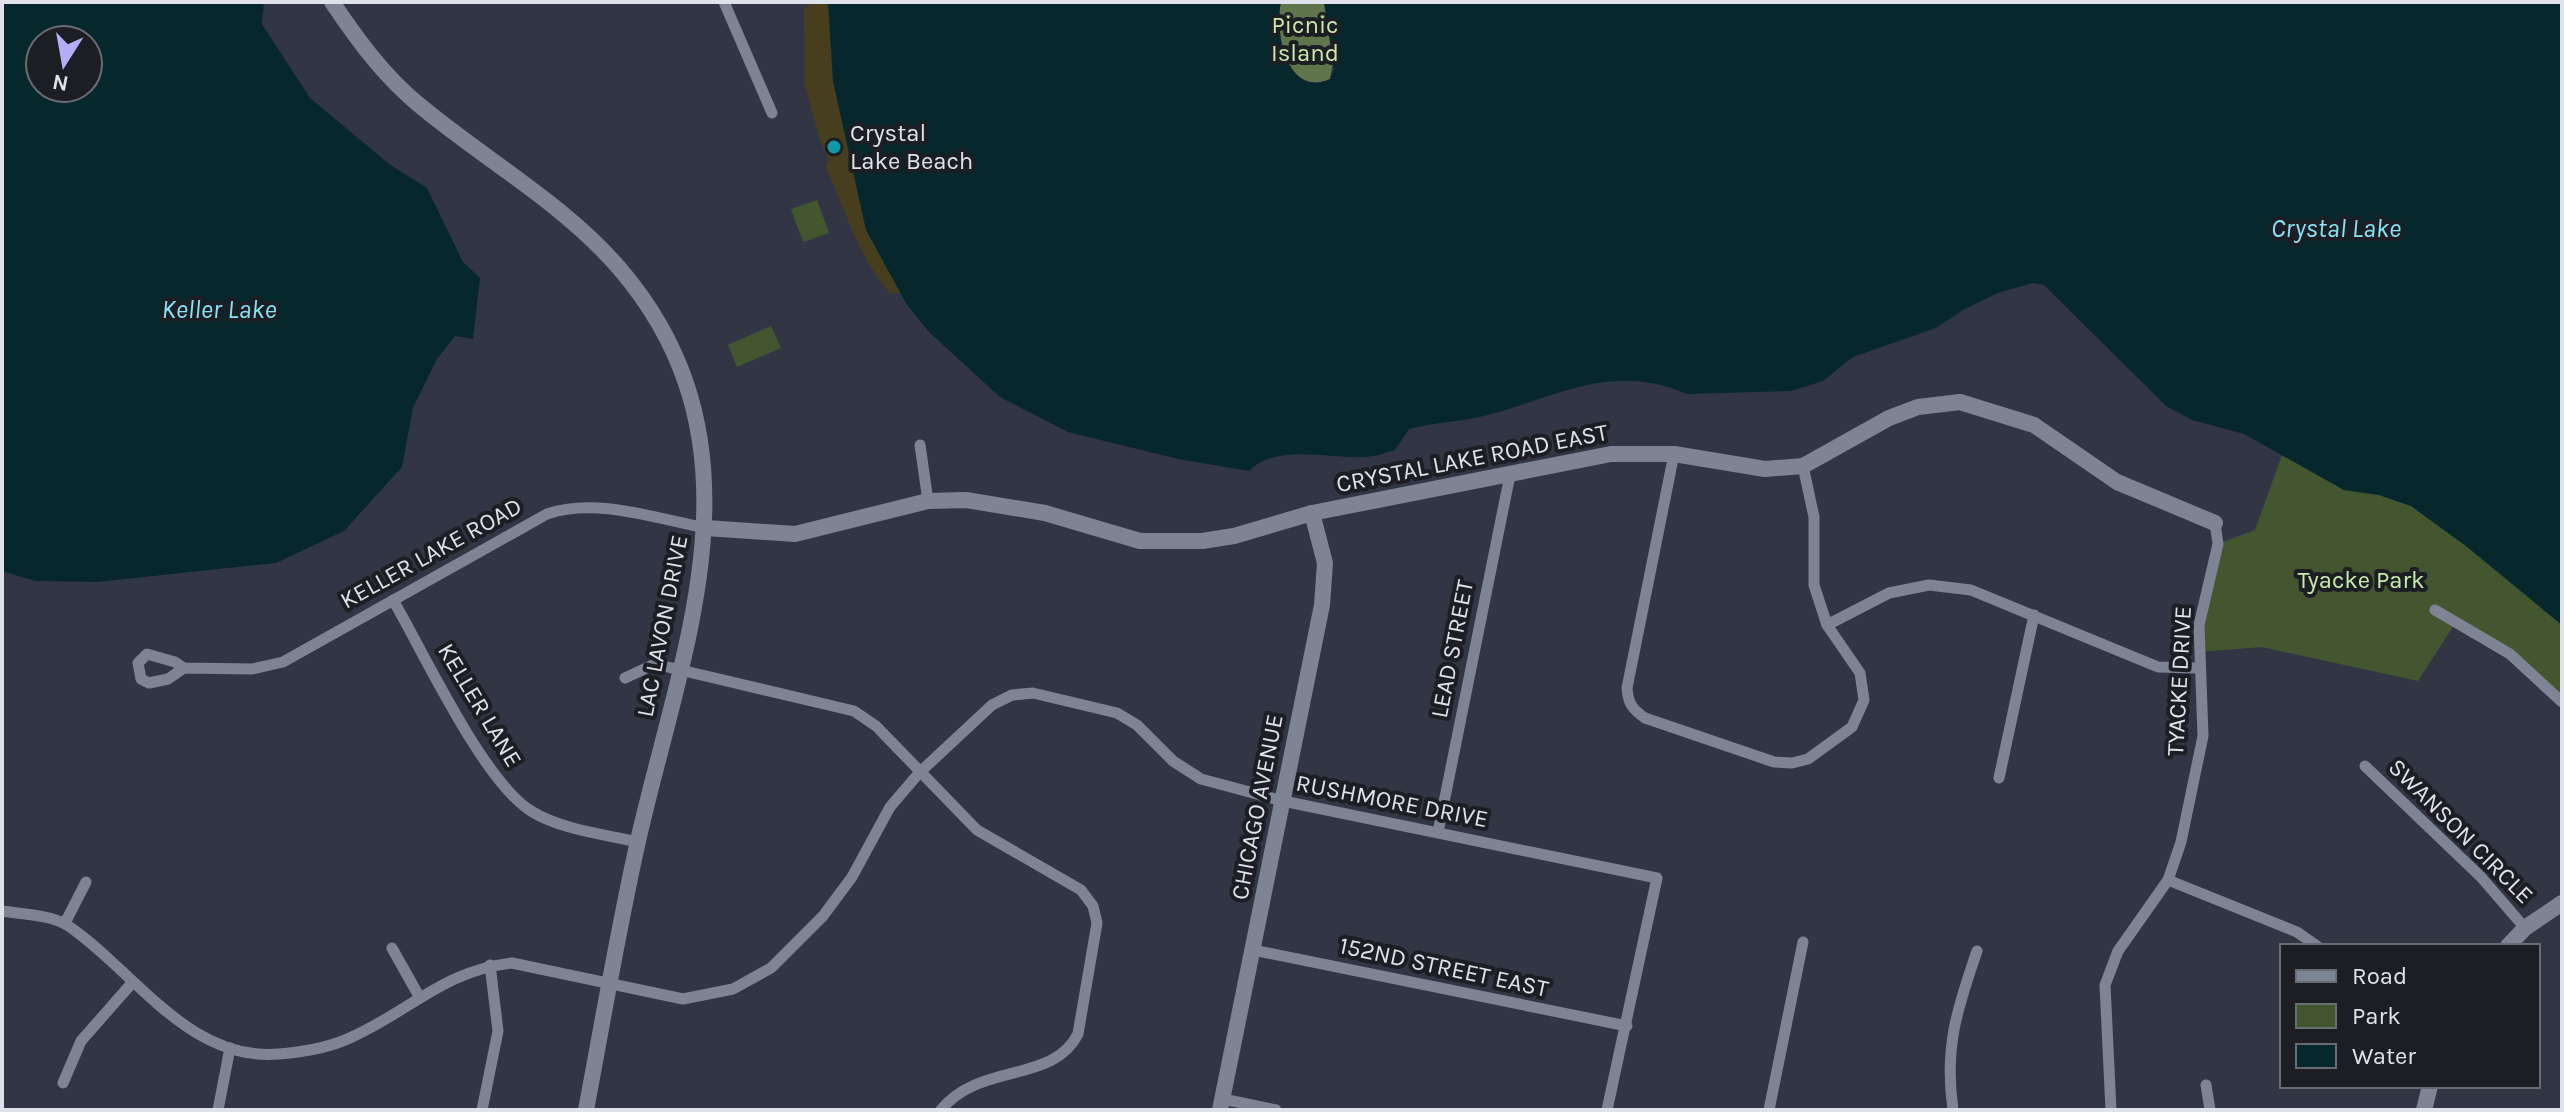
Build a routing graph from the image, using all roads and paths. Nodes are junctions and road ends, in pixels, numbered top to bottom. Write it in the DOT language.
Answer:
graph roads {
  1 [pos="332,2"];
  2 [pos="724,2"];
  3 [pos="772,113"];
  4 [pos="920,445"];
  5 [pos="1674,454"];
  6 [pos="1803,466"];
  7 [pos="1510,475"];
  8 [pos="928,501"];
  9 [pos="1312,513"];
  10 [pos="2215,523"];
  11 [pos="706,528"];
  12 [pos="393,600"];
  13 [pos="2435,610"];
  14 [pos="2034,615"];
  15 [pos="1827,625"];
  16 [pos="184,668"];
  17 [pos="2200,668"];
  18 [pos="681,669"];
  19 [pos="625,678"];
  20 [pos="2562,702"];
  21 [pos="2365,766"];
  22 [pos="919,773"];
  23 [pos="1999,778"];
  24 [pos="1283,801"];
  25 [pos="1438,832"];
  26 [pos="638,842"];
  27 [pos="2168,880"];
  28 [pos="86,882"];
  29 [pos="2562,903"];
  30 [pos="2,911"];
  31 [pos="65,923"];
  32 [pos="2525,928"];
  33 [pos="1803,942"];
  34 [pos="2314,944"];
  35 [pos="2510,944"];
  36 [pos="392,948"];
  37 [pos="1253,950"];
  38 [pos="1977,951"];
  39 [pos="490,965"];
  40 [pos="132,983"];
  41 [pos="610,986"];
  42 [pos="420,998"];
  43 [pos="1627,1026"];
  44 [pos="230,1048"];
  45 [pos="63,1083"];
  46 [pos="2206,1085"];
  47 [pos="2430,1088"];
  48 [pos="1221,1104"];
  49 [pos="218,1110"];
  50 [pos="482,1110"];
  51 [pos="586,1110"];
  52 [pos="941,1110"];
  53 [pos="1276,1110"];
  54 [pos="1607,1110"];
  55 [pos="1769,1110"];
  56 [pos="1953,1110"];
  57 [pos="2111,1110"];
  58 [pos="2210,1110"];
  59 [pos="2424,1110"];
  1 -- 11 [label="street, LAC LAVON DRIVE"];
  2 -- 3 [label="street"];
  4 -- 8 [label="street"];
  5 -- 6 [label="street, CRYSTAL LAKE ROAD EAST"];
  5 -- 7 [label="street, CRYSTAL LAKE ROAD EAST"];
  5 -- 15 [label="street"];
  6 -- 10 [label="street, CRYSTAL LAKE ROAD EAST"];
  6 -- 15 [label="street"];
  7 -- 9 [label="street, CRYSTAL LAKE ROAD EAST"];
  7 -- 25 [label="street, LEAD STREET"];
  8 -- 9 [label="street, CRYSTAL LAKE ROAD EAST"];
  8 -- 11 [label="street, CRYSTAL LAKE ROAD EAST"];
  9 -- 24 [label="street, CHICAGO AVENUE"];
  10 -- 17 [label="street, TYACKE DRIVE"];
  11 -- 12 [label="street, KELLER LAKE ROAD"];
  11 -- 18 [label="street, LAC LAVON DRIVE"];
  12 -- 16 [label="street, KELLER LAKE ROAD"];
  12 -- 26 [label="street, KELLER LANE"];
  13 -- 20 [label="street"];
  14 -- 15 [label="street"];
  14 -- 17 [label="street"];
  14 -- 23 [label="street"];
  17 -- 27 [label="street, TYACKE DRIVE"];
  18 -- 19 [label="street"];
  18 -- 22 [label="street"];
  18 -- 26 [label="street, LAC LAVON DRIVE"];
  21 -- 32 [label="street, SWANSON CIRCLE"];
  22 -- 24 [label="street, RUSHMORE DRIVE"];
  22 -- 41 [label="street, RUSHMORE DRIVE"];
  22 -- 52 [label="street"];
  24 -- 25 [label="street, RUSHMORE DRIVE"];
  24 -- 37 [label="street, CHICAGO AVENUE"];
  25 -- 43 [label="street, RUSHMORE DRIVE"];
  26 -- 41 [label="street, LAC LAVON DRIVE"];
  27 -- 34 [label="street"];
  27 -- 57 [label="street, TYACKE DRIVE"];
  28 -- 31 [label="street"];
  29 -- 32 [label="street"];
  30 -- 31 [label="street"];
  31 -- 40 [label="street, RUSHMORE DRIVE"];
  32 -- 35 [label="street"];
  33 -- 55 [label="street"];
  36 -- 42 [label="street"];
  37 -- 43 [label="street, 152ND STREET EAST"];
  37 -- 48 [label="street, CHICAGO AVENUE"];
  38 -- 56 [label="street"];
  39 -- 41 [label="street, RUSHMORE DRIVE"];
  39 -- 42 [label="street, RUSHMORE DRIVE"];
  39 -- 50 [label="street"];
  40 -- 44 [label="street, RUSHMORE DRIVE"];
  40 -- 45 [label="street"];
  41 -- 51 [label="street, LAC LAVON DRIVE"];
  42 -- 44 [label="street, RUSHMORE DRIVE"];
  43 -- 54 [label="street"];
  44 -- 49 [label="street"];
  46 -- 58 [label="street"];
  47 -- 59 [label="street"];
  48 -- 53 [label="street"];
}
